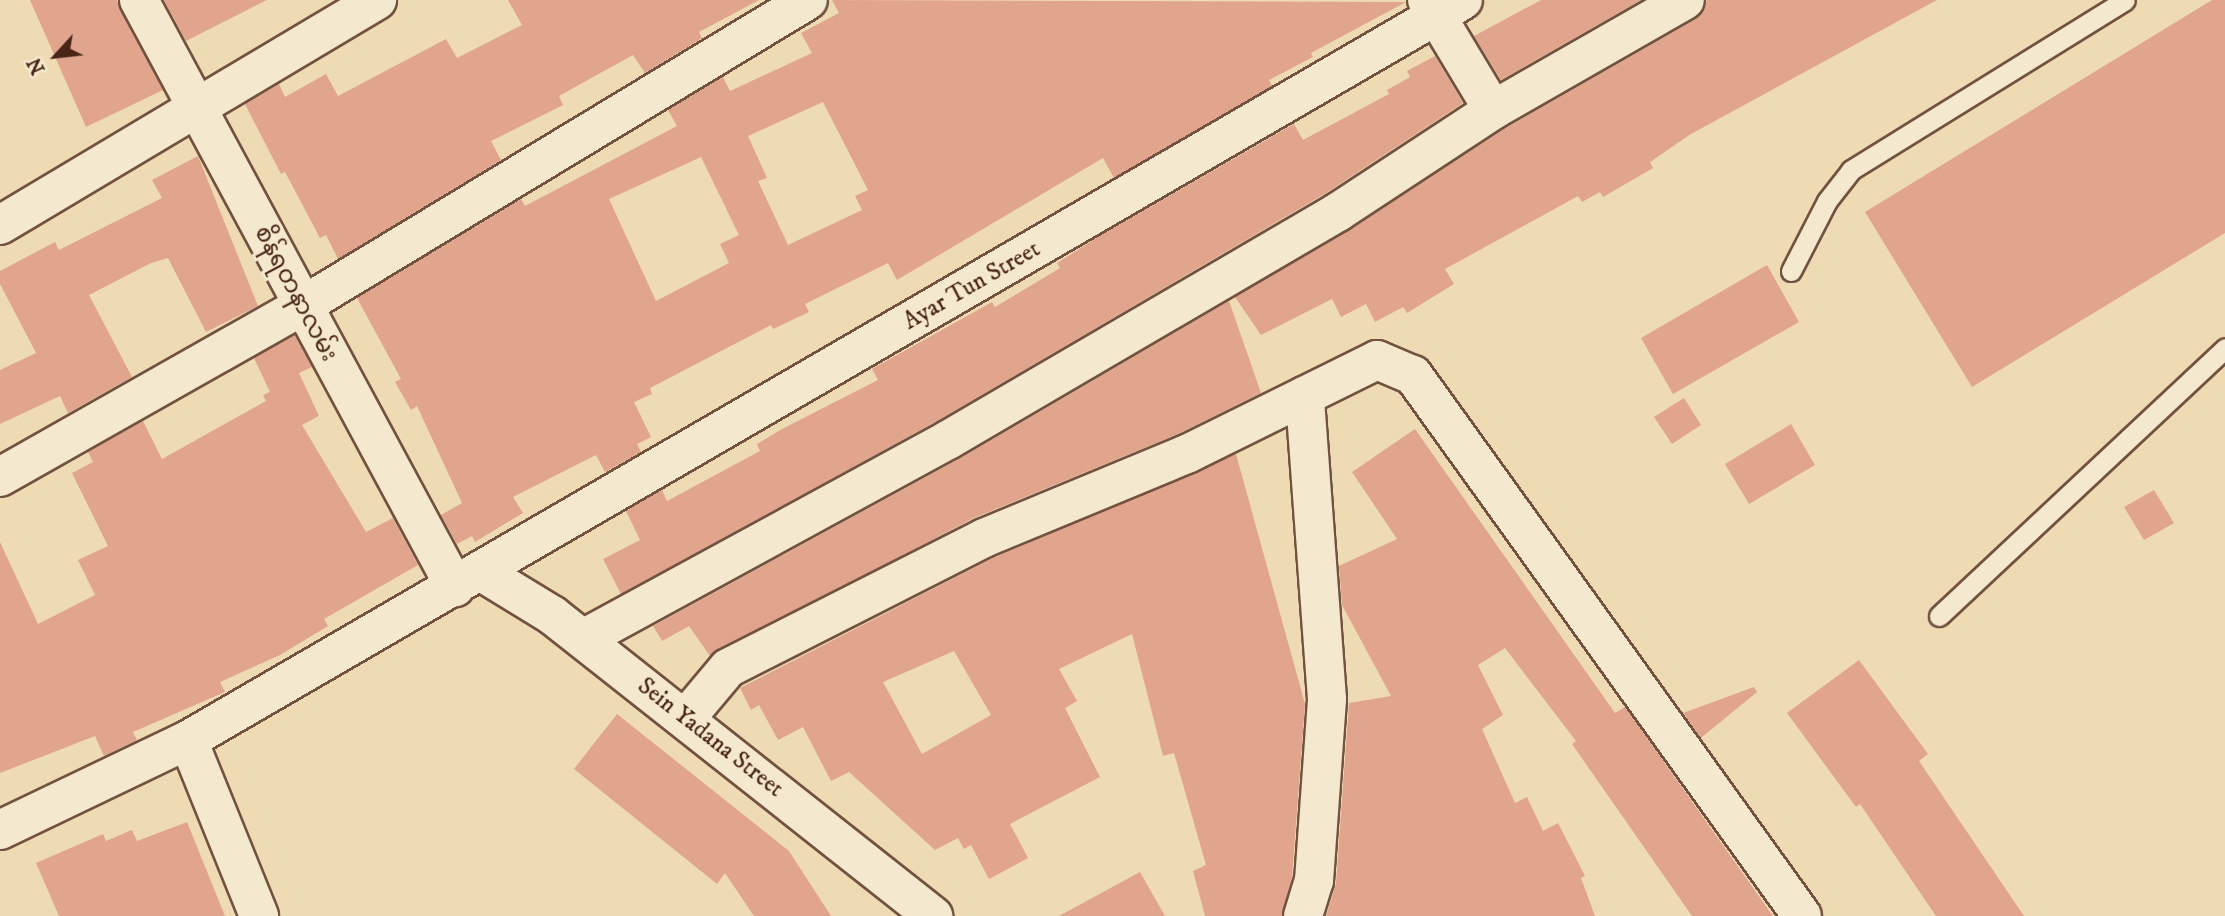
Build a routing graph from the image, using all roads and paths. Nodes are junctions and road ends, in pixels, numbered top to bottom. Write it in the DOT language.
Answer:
graph roads {
  1 [pos="139,0"];
  2 [pos="377,0"];
  3 [pos="808,0"];
  4 [pos="1685,0"];
  5 [pos="2125,0"];
  6 [pos="1442,5"];
  7 [pos="196,110"];
  8 [pos="1493,110"];
  9 [pos="0,225"];
  10 [pos="1791,271"];
  11 [pos="302,306"];
  12 [pos="2225,348"];
  13 [pos="1305,396"];
  14 [pos="0,477"];
  15 [pos="467,579"];
  16 [pos="1939,616"];
  17 [pos="583,639"];
  18 [pos="686,718"];
  19 [pos="188,740"];
  20 [pos="0,830"];
  21 [pos="259,916"];
  22 [pos="933,916"];
  23 [pos="1303,916"];
  24 [pos="1802,916"];
  1 -- 7 [label="street, စိန်ရတနာလမ်း"];
  2 -- 7 [label="street"];
  3 -- 11 [label="street"];
  4 -- 8 [label="street"];
  5 -- 10 [label="lane"];
  6 -- 8 [label="street"];
  6 -- 15 [label="street, Ayar Tun Street"];
  7 -- 9 [label="street"];
  7 -- 11 [label="street, စိန်ရတနာလမ်း"];
  8 -- 17 [label="street"];
  11 -- 14 [label="street"];
  11 -- 15 [label="street, စိန်ရတနာလမ်း"];
  12 -- 16 [label="lane"];
  13 -- 18 [label="street"];
  13 -- 23 [label="street"];
  13 -- 24 [label="street"];
  15 -- 17 [label="street, Sein Yadana Street"];
  15 -- 19 [label="street, Ayar Tun Street"];
  17 -- 18 [label="street, Sein Yadana Street"];
  18 -- 22 [label="street, Sein Yadana Street"];
  19 -- 20 [label="street, Ayar Tun Street"];
  19 -- 21 [label="street"];
}
